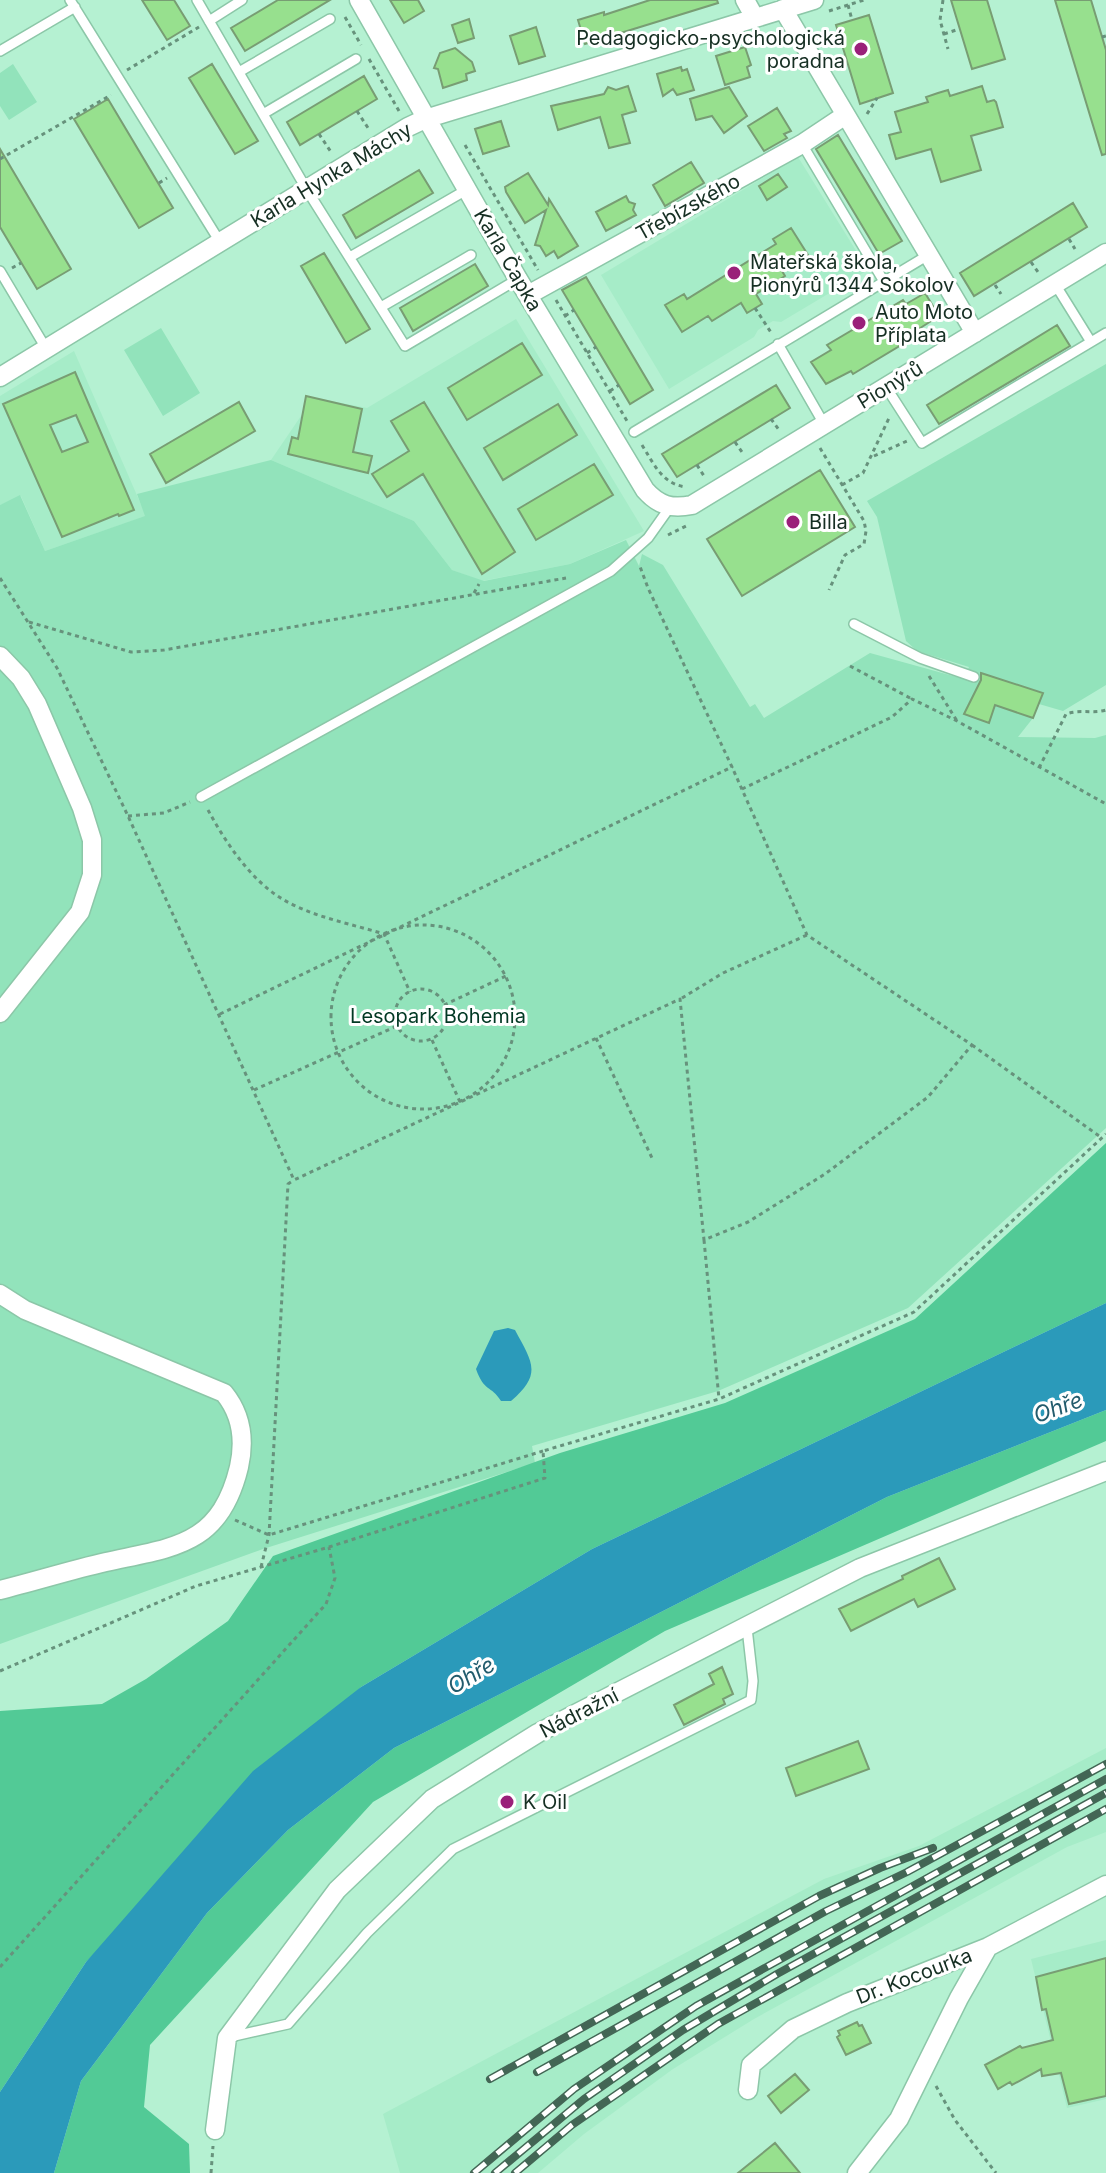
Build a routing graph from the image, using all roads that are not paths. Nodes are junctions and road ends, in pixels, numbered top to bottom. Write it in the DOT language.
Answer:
graph roads {
  1 [pos="197,0"];
  2 [pos="242,0"];
  3 [pos="359,0"];
  4 [pos="745,0"];
  5 [pos="814,0"];
  6 [pos="72,4"];
  7 [pos="783,9"];
  8 [pos="755,18"];
  9 [pos="330,19"];
  10 [pos="209,21"];
  11 [pos="0,51"];
  12 [pos="356,59"];
  13 [pos="239,72"];
  14 [pos="263,114"];
  15 [pos="844,116"];
  16 [pos="425,119"];
  17 [pos="802,144"];
  18 [pos="468,189"];
  19 [pos="307,190"];
  20 [pos="220,242"];
  21 [pos="1106,253"];
  22 [pos="930,254"];
  23 [pos="471,255"];
  24 [pos="350,257"];
  25 [pos="0,271"];
  26 [pos="518,279"];
  27 [pos="883,280"];
  28 [pos="1055,284"];
  29 [pos="528,295"];
  30 [pos="381,307"];
  31 [pos="975,333"];
  32 [pos="1106,333"];
  33 [pos="1091,342"];
  34 [pos="778,344"];
  35 [pos="47,350"];
  36 [pos="0,377"];
  37 [pos="891,394"];
  38 [pos="824,424"];
  39 [pos="634,432"];
  40 [pos="670,507"];
  41 [pos="854,624"];
  42 [pos="0,656"];
  43 [pos="974,677"];
  44 [pos="201,797"];
  45 [pos="0,1013"];
  46 [pos="0,1294"];
  47 [pos="1106,1471"];
  48 [pos="0,1590"];
  49 [pos="747,1628"];
  50 [pos="1106,1885"];
  51 [pos="988,1947"];
  52 [pos="227,2038"];
  53 [pos="748,2090"];
  54 [pos="215,2130"];
  55 [pos="857,2173"];
  1 -- 10 [label="lane"];
  2 -- 10 [label="lane"];
  3 -- 16 [label="street, Karla Čapka"];
  4 -- 8 [label="street"];
  5 -- 7 [label="street, Karla Hynka Máchy"];
  6 -- 11 [label="lane"];
  6 -- 20 [label="lane"];
  7 -- 8 [label="street, Karla Hynka Máchy"];
  7 -- 15 [label="street"];
  8 -- 16 [label="street, Karla Hynka Máchy"];
  9 -- 13 [label="lane"];
  10 -- 13 [label="lane"];
  12 -- 14 [label="lane"];
  13 -- 14 [label="lane"];
  14 -- 19 [label="lane"];
  15 -- 17 [label="street, Třebízského"];
  15 -- 22 [label="street"];
  16 -- 18 [label="street, Karla Čapka"];
  16 -- 19 [label="street, Karla Hynka Máchy"];
  17 -- 27 [label="lane"];
  17 -- 29 [label="street, Třebízského"];
  18 -- 24 [label="lane"];
  18 -- 26 [label="street, Karla Čapka"];
  19 -- 20 [label="street, Karla Hynka Máchy"];
  19 -- 24 [label="lane"];
  20 -- 35 [label="street, Karla Hynka Máchy"];
  21 -- 28 [label="street, Pionýrů"];
  22 -- 27 [label="lane"];
  22 -- 31 [label="street"];
  23 -- 30 [label="lane"];
  24 -- 30 [label="lane"];
  25 -- 35 [label="lane"];
  26 -- 29 [label="street, Karla Čapka"];
  26 -- 30 [label="lane"];
  27 -- 34 [label="lane"];
  28 -- 31 [label="street, Pionýrů"];
  28 -- 33 [label="lane"];
  29 -- 40 [label="street, Karla Čapka"];
  31 -- 37 [label="street, Pionýrů"];
  32 -- 33 [label="lane"];
  33 -- 37 [label="lane"];
  34 -- 38 [label="lane"];
  34 -- 39 [label="lane"];
  35 -- 36 [label="street, Karla Hynka Máchy"];
  37 -- 38 [label="street, Pionýrů"];
  38 -- 40 [label="street, Pionýrů"];
  40 -- 44 [label="lane"];
  41 -- 43 [label="lane"];
  42 -- 45 [label="street"];
  46 -- 48 [label="street"];
  47 -- 49 [label="street, Nádražní"];
  49 -- 52 [label="street, Nádražní"];
  49 -- 52 [label="lane"];
  50 -- 51 [label="street, Dr. Kocourka"];
  51 -- 53 [label="street, Dr. Kocourka"];
  51 -- 55 [label="street"];
  52 -- 54 [label="street, Nádražní"];
}
